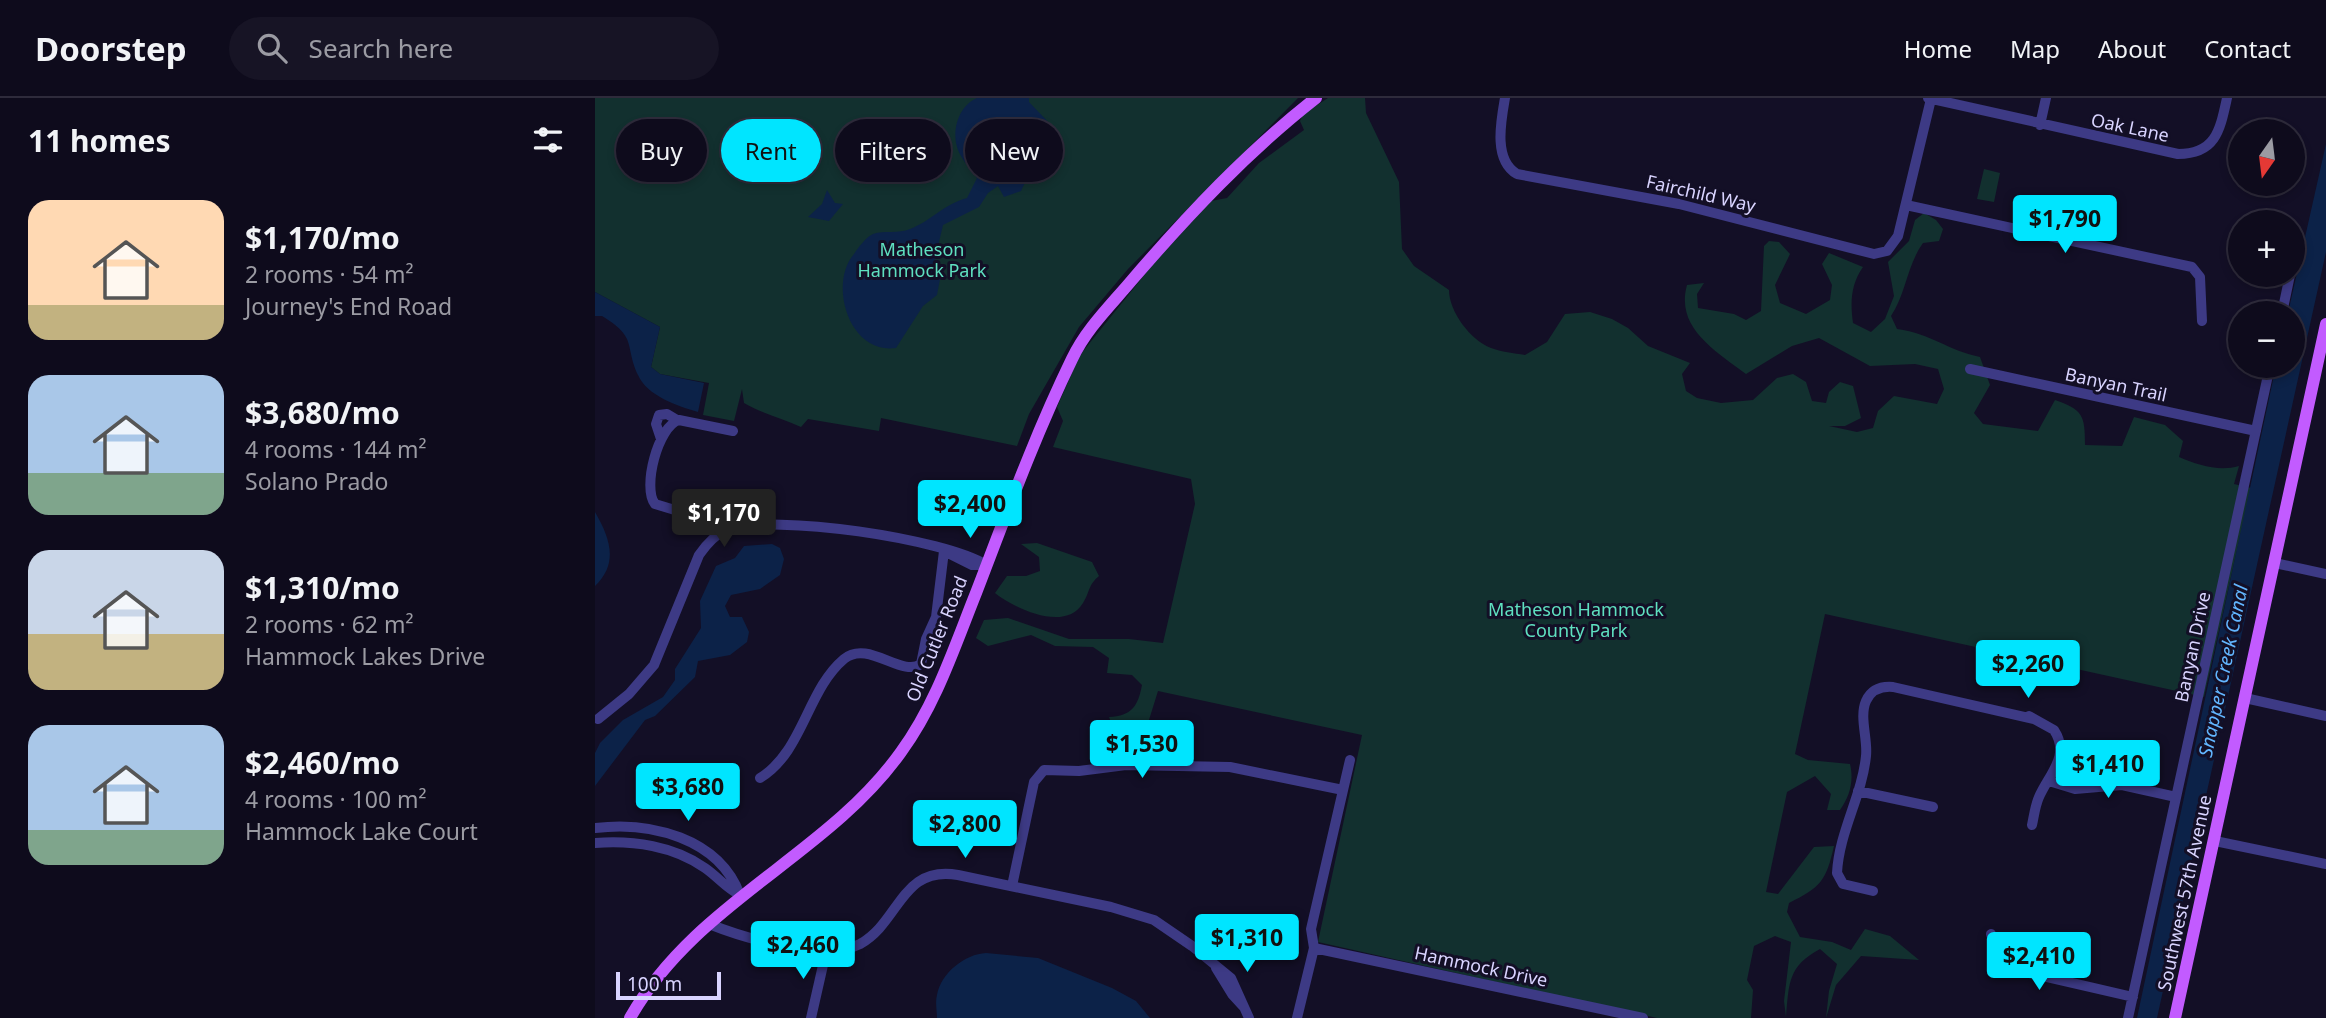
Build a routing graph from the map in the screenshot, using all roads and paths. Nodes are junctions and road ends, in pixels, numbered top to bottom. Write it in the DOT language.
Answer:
graph roads {
  1 [pos="1316,98"];
  2 [pos="1505,98"];
  3 [pos="2046,98"];
  4 [pos="2227,98"];
  5 [pos="1929,99"];
  6 [pos="2040,125"];
  7 [pos="1906,205"];
  8 [pos="2202,321"];
  9 [pos="2326,324"];
  10 [pos="1970,369"];
  11 [pos="2267,378"];
  12 [pos="733,431"];
  13 [pos="2256,431"];
  14 [pos="717,536"];
  15 [pos="944,551"];
  16 [pos="2274,563"];
  17 [pos="986,565"];
  18 [pos="2326,574"];
  19 [pos="2245,698"];
  20 [pos="2326,716"];
  21 [pos="598,719"];
  22 [pos="1350,760"];
  23 [pos="760,778"];
  24 [pos="2049,780"];
  25 [pos="1343,790"];
  26 [pos="1858,790"];
  27 [pos="2176,797"];
  28 [pos="1933,807"];
  29 [pos="2032,825"];
  30 [pos="595,828"];
  31 [pos="663,832"];
  32 [pos="2215,841"];
  33 [pos="595,843"];
  34 [pos="658,847"];
  35 [pos="2326,864"];
  36 [pos="1012,886"];
  37 [pos="1873,891"];
  38 [pos="740,895"];
  39 [pos="709,924"];
  40 [pos="1991,934"];
  41 [pos="1314,948"];
  42 [pos="826,952"];
  43 [pos="2133,997"];
  44 [pos="630,1018"];
  45 [pos="811,1018"];
  46 [pos="1249,1018"];
  47 [pos="1297,1018"];
  48 [pos="1643,1018"];
  49 [pos="2128,1018"];
  50 [pos="2175,1018"];
  1 -- 17 [label="main road, Old Cutler Road"];
  2 -- 7 [label="street, Fairchild Way"];
  3 -- 6 [label="street"];
  4 -- 6 [label="street, Oak Lane"];
  5 -- 6 [label="street, Oak Lane"];
  5 -- 7 [label="street"];
  7 -- 8 [label="street"];
  9 -- 16 [label="main road, Southwest 57th Avenue"];
  10 -- 13 [label="street, Banyan Trail"];
  11 -- 13 [label="street, Banyan Drive"];
  12 -- 14 [label="street"];
  13 -- 27 [label="street, Banyan Drive"];
  14 -- 15 [label="street"];
  14 -- 21 [label="street"];
  15 -- 17 [label="street"];
  15 -- 23 [label="street"];
  16 -- 18 [label="street"];
  16 -- 19 [label="main road, Southwest 57th Avenue"];
  17 -- 38 [label="main road, Old Cutler Road"];
  19 -- 20 [label="street"];
  19 -- 32 [label="main road, Southwest 57th Avenue"];
  22 -- 25 [label="street"];
  24 -- 26 [label="street"];
  24 -- 27 [label="street"];
  24 -- 29 [label="street"];
  25 -- 36 [label="street"];
  25 -- 41 [label="street"];
  26 -- 28 [label="street"];
  26 -- 37 [label="street"];
  27 -- 43 [label="street, Banyan Drive"];
  30 -- 31 [label="street"];
  31 -- 34 [label="street"];
  31 -- 38 [label="street"];
  32 -- 35 [label="street"];
  32 -- 50 [label="main road, Southwest 57th Avenue"];
  33 -- 34 [label="street"];
  34 -- 38 [label="street"];
  36 -- 42 [label="street"];
  36 -- 46 [label="street"];
  38 -- 39 [label="main road, Old Cutler Road"];
  39 -- 42 [label="street"];
  39 -- 44 [label="main road, Old Cutler Road"];
  40 -- 43 [label="street"];
  41 -- 47 [label="street"];
  41 -- 48 [label="street, Hammock Drive"];
  42 -- 45 [label="street"];
  43 -- 49 [label="street, Banyan Drive"];
}
